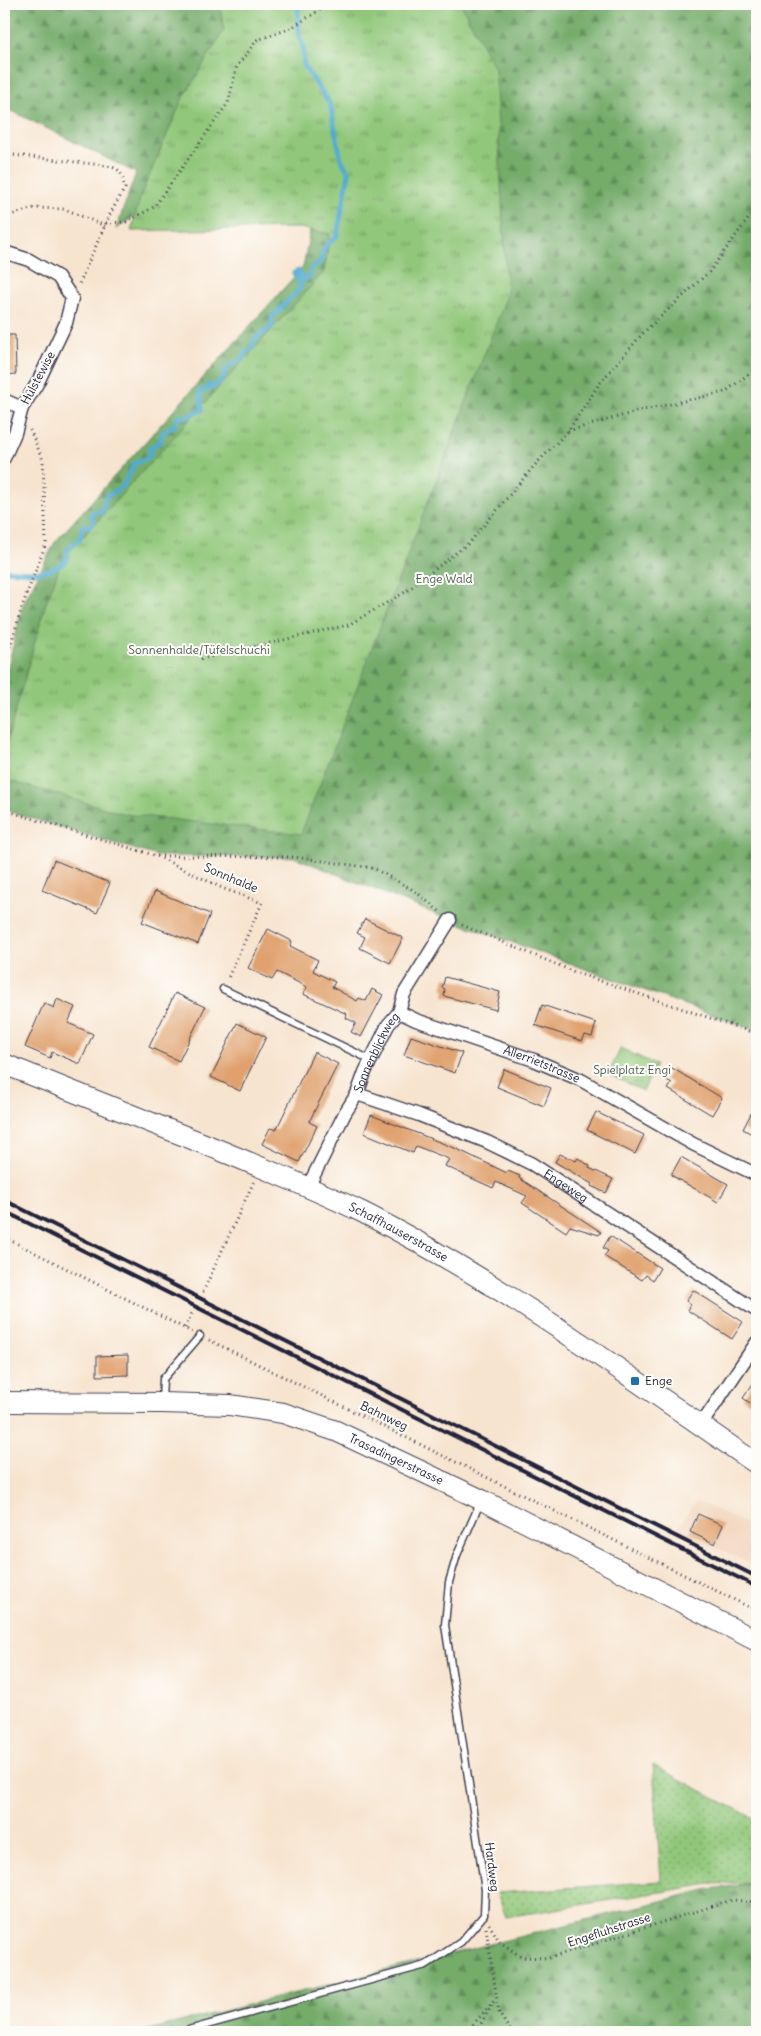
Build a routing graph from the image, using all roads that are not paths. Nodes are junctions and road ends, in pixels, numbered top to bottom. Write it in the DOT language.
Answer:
graph roads {
  1 [pos="4,252"];
  2 [pos="4,400"];
  3 [pos="22,408"];
  4 [pos="4,458"];
  5 [pos="450,920"];
  6 [pos="223,989"];
  7 [pos="399,1012"];
  8 [pos="371,1060"];
  9 [pos="4,1064"];
  10 [pos="357,1094"];
  11 [pos="757,1175"];
  12 [pos="308,1187"];
  13 [pos="757,1311"];
  14 [pos="200,1336"];
  15 [pos="757,1342"];
  16 [pos="4,1402"];
  17 [pos="162,1403"];
  18 [pos="701,1425"];
  19 [pos="757,1464"];
  20 [pos="482,1500"];
  21 [pos="757,1641"];
  22 [pos="181,2032"];
  1 -- 3 [label="street, Hülstewise"];
  2 -- 3 [label="street"];
  3 -- 4 [label="street, Hülstewise"];
  5 -- 7 [label="street, Sonnenblickweg"];
  6 -- 8 [label="lane"];
  7 -- 8 [label="street, Sonnenblickweg"];
  7 -- 11 [label="street, Allerrietstrasse"];
  8 -- 10 [label="street, Sonnenblickweg"];
  9 -- 12 [label="main road, Schaffhauserstrasse"];
  10 -- 12 [label="street, Sonnenblickweg"];
  10 -- 13 [label="street, Engeweg"];
  12 -- 18 [label="main road, Schaffhauserstrasse"];
  14 -- 17 [label="lane"];
  15 -- 18 [label="street"];
  16 -- 17 [label="main road, Trasadingerstrasse"];
  17 -- 20 [label="main road, Trasadingerstrasse"];
  18 -- 19 [label="main road, Schaffhauserstrasse"];
  20 -- 21 [label="main road, Trasadingerstrasse"];
  20 -- 22 [label="lane, Hardweg"];
}
